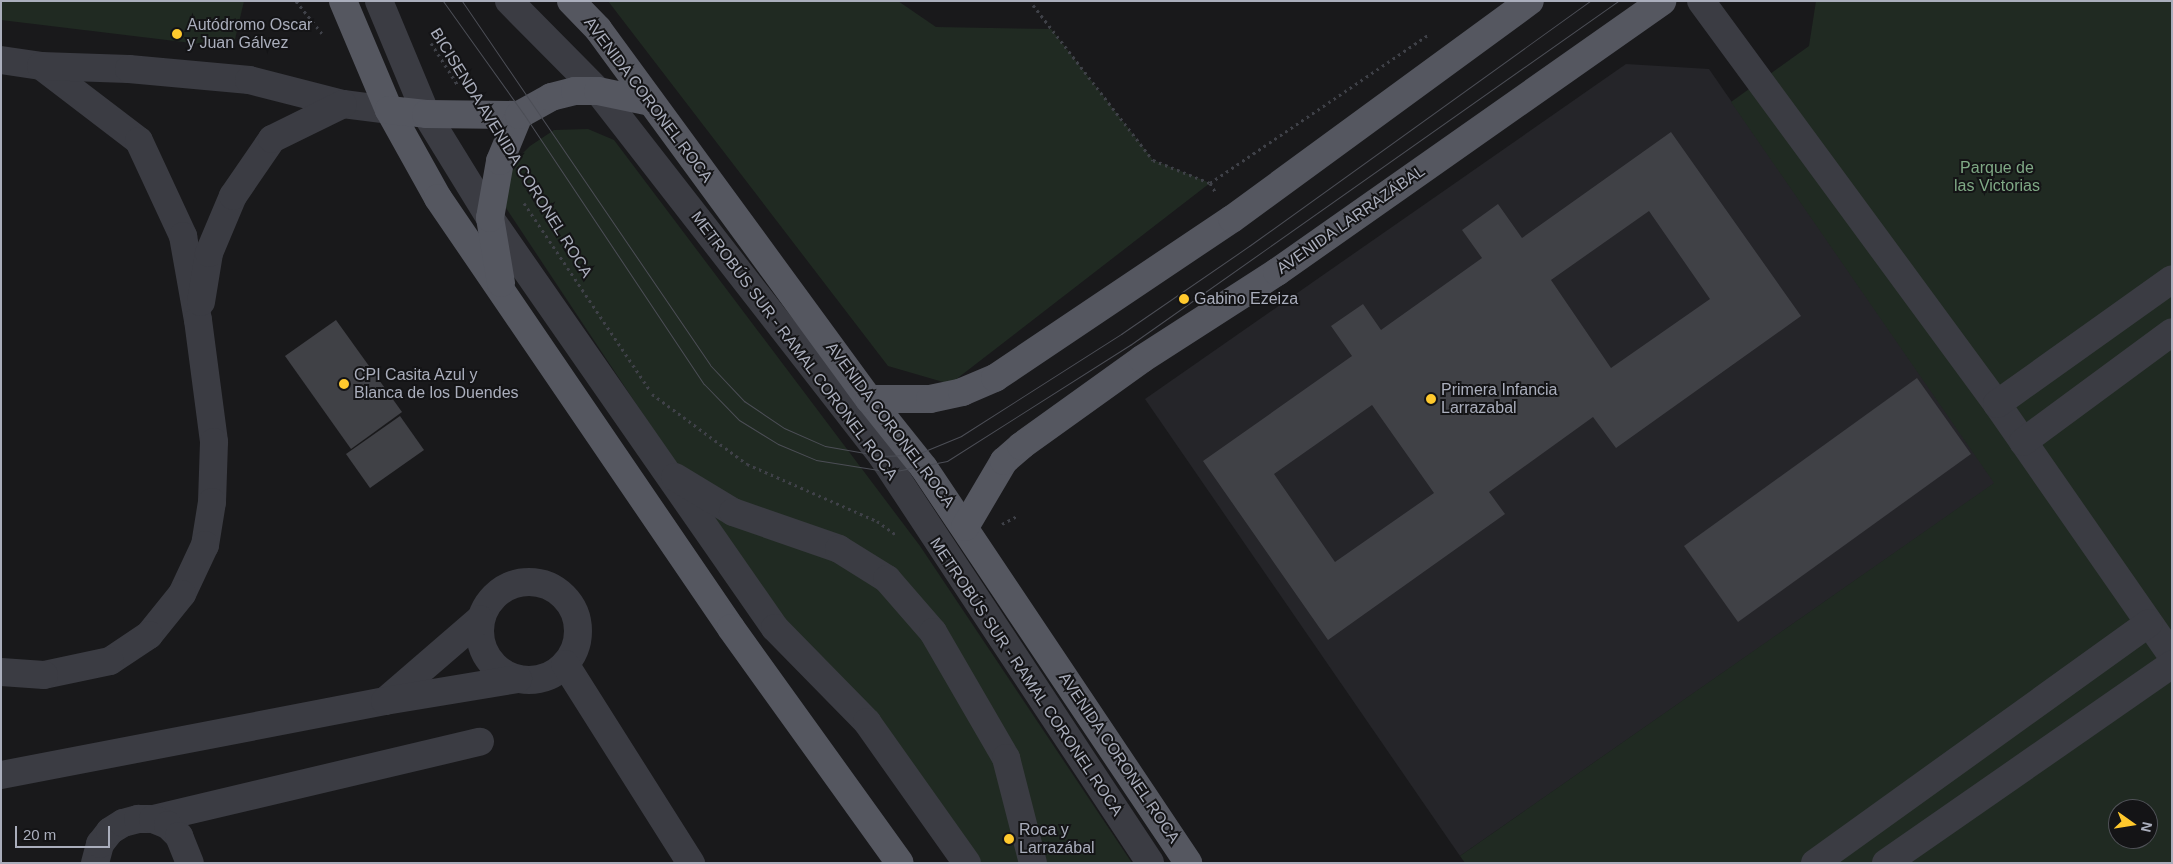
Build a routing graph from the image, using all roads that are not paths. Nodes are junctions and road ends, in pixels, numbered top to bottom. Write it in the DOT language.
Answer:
graph roads {
  1 [pos="343,1"];
  2 [pos="379,1"];
  3 [pos="509,1"];
  4 [pos="571,1"];
  5 [pos="1530,1"];
  6 [pos="1662,1"];
  7 [pos="1701,1"];
  8 [pos="1,60"];
  9 [pos="41,66"];
  10 [pos="598,91"];
  11 [pos="652,102"];
  12 [pos="343,104"];
  13 [pos="389,110"];
  14 [pos="426,114"];
  15 [pos="519,115"];
  16 [pos="490,218"];
  17 [pos="2172,279"];
  18 [pos="506,302"];
  19 [pos="198,320"];
  20 [pos="2172,332"];
  21 [pos="869,399"];
  22 [pos="1997,404"];
  23 [pos="2023,442"];
  24 [pos="668,473"];
  25 [pos="965,527"];
  26 [pos="480,619"];
  27 [pos="2149,623"];
  28 [pos="2172,656"];
  29 [pos="565,664"];
  30 [pos="2172,664"];
  31 [pos="1,672"];
  32 [pos="518,679"];
  33 [pos="385,700"];
  34 [pos="480,742"];
  35 [pos="1,775"];
  36 [pos="153,820"];
  37 [pos="1163,823"];
  38 [pos="95,863"];
  39 [pos="190,863"];
  40 [pos="691,863"];
  41 [pos="900,863"];
  42 [pos="967,863"];
  43 [pos="1033,863"];
  44 [pos="1150,863"];
  45 [pos="1168,863"];
  46 [pos="1188,863"];
  47 [pos="1815,863"];
  48 [pos="1886,863"];
  1 -- 13 [label="main road"];
  2 -- 14 [label="street"];
  3 -- 10 [label="street, METROBÚS SUR - RAMAL CORONEL ROCA"];
  4 -- 11 [label="main road, AVENIDA CORONEL ROCA"];
  5 -- 21 [label="main road"];
  6 -- 25 [label="main road, AVENIDA LARRAZÁBAL"];
  7 -- 22 [label="street"];
  8 -- 9 [label="street"];
  9 -- 12 [label="street"];
  9 -- 19 [label="street"];
  10 -- 11 [label="main road"];
  10 -- 15 [label="main road"];
  10 -- 44 [label="street, METROBÚS SUR - RAMAL CORONEL ROCA"];
  11 -- 21 [label="main road, AVENIDA CORONEL ROCA"];
  12 -- 13 [label="street"];
  12 -- 19 [label="street"];
  13 -- 14 [label="main road"];
  13 -- 18 [label="main road"];
  14 -- 15 [label="main road"];
  14 -- 16 [label="street"];
  15 -- 16 [label="main road"];
  16 -- 18 [label="main road"];
  16 -- 24 [label="street"];
  17 -- 22 [label="street"];
  18 -- 41 [label="main road"];
  19 -- 31 [label="street"];
  20 -- 23 [label="street"];
  21 -- 25 [label="main road, AVENIDA CORONEL ROCA"];
  22 -- 23 [label="street"];
  23 -- 27 [label="street"];
  24 -- 42 [label="street"];
  24 -- 43 [label="street"];
  25 -- 37 [label="main road, AVENIDA CORONEL ROCA"];
  26 -- 29 [label="street"];
  26 -- 32 [label="street"];
  26 -- 33 [label="street"];
  27 -- 28 [label="street"];
  27 -- 47 [label="street"];
  29 -- 32 [label="street"];
  29 -- 40 [label="street"];
  30 -- 48 [label="street"];
  32 -- 33 [label="street"];
  33 -- 35 [label="street"];
  34 -- 36 [label="street"];
  36 -- 38 [label="street"];
  36 -- 39 [label="street"];
  37 -- 45 [label="street"];
  37 -- 46 [label="main road, AVENIDA CORONEL ROCA"];
}
